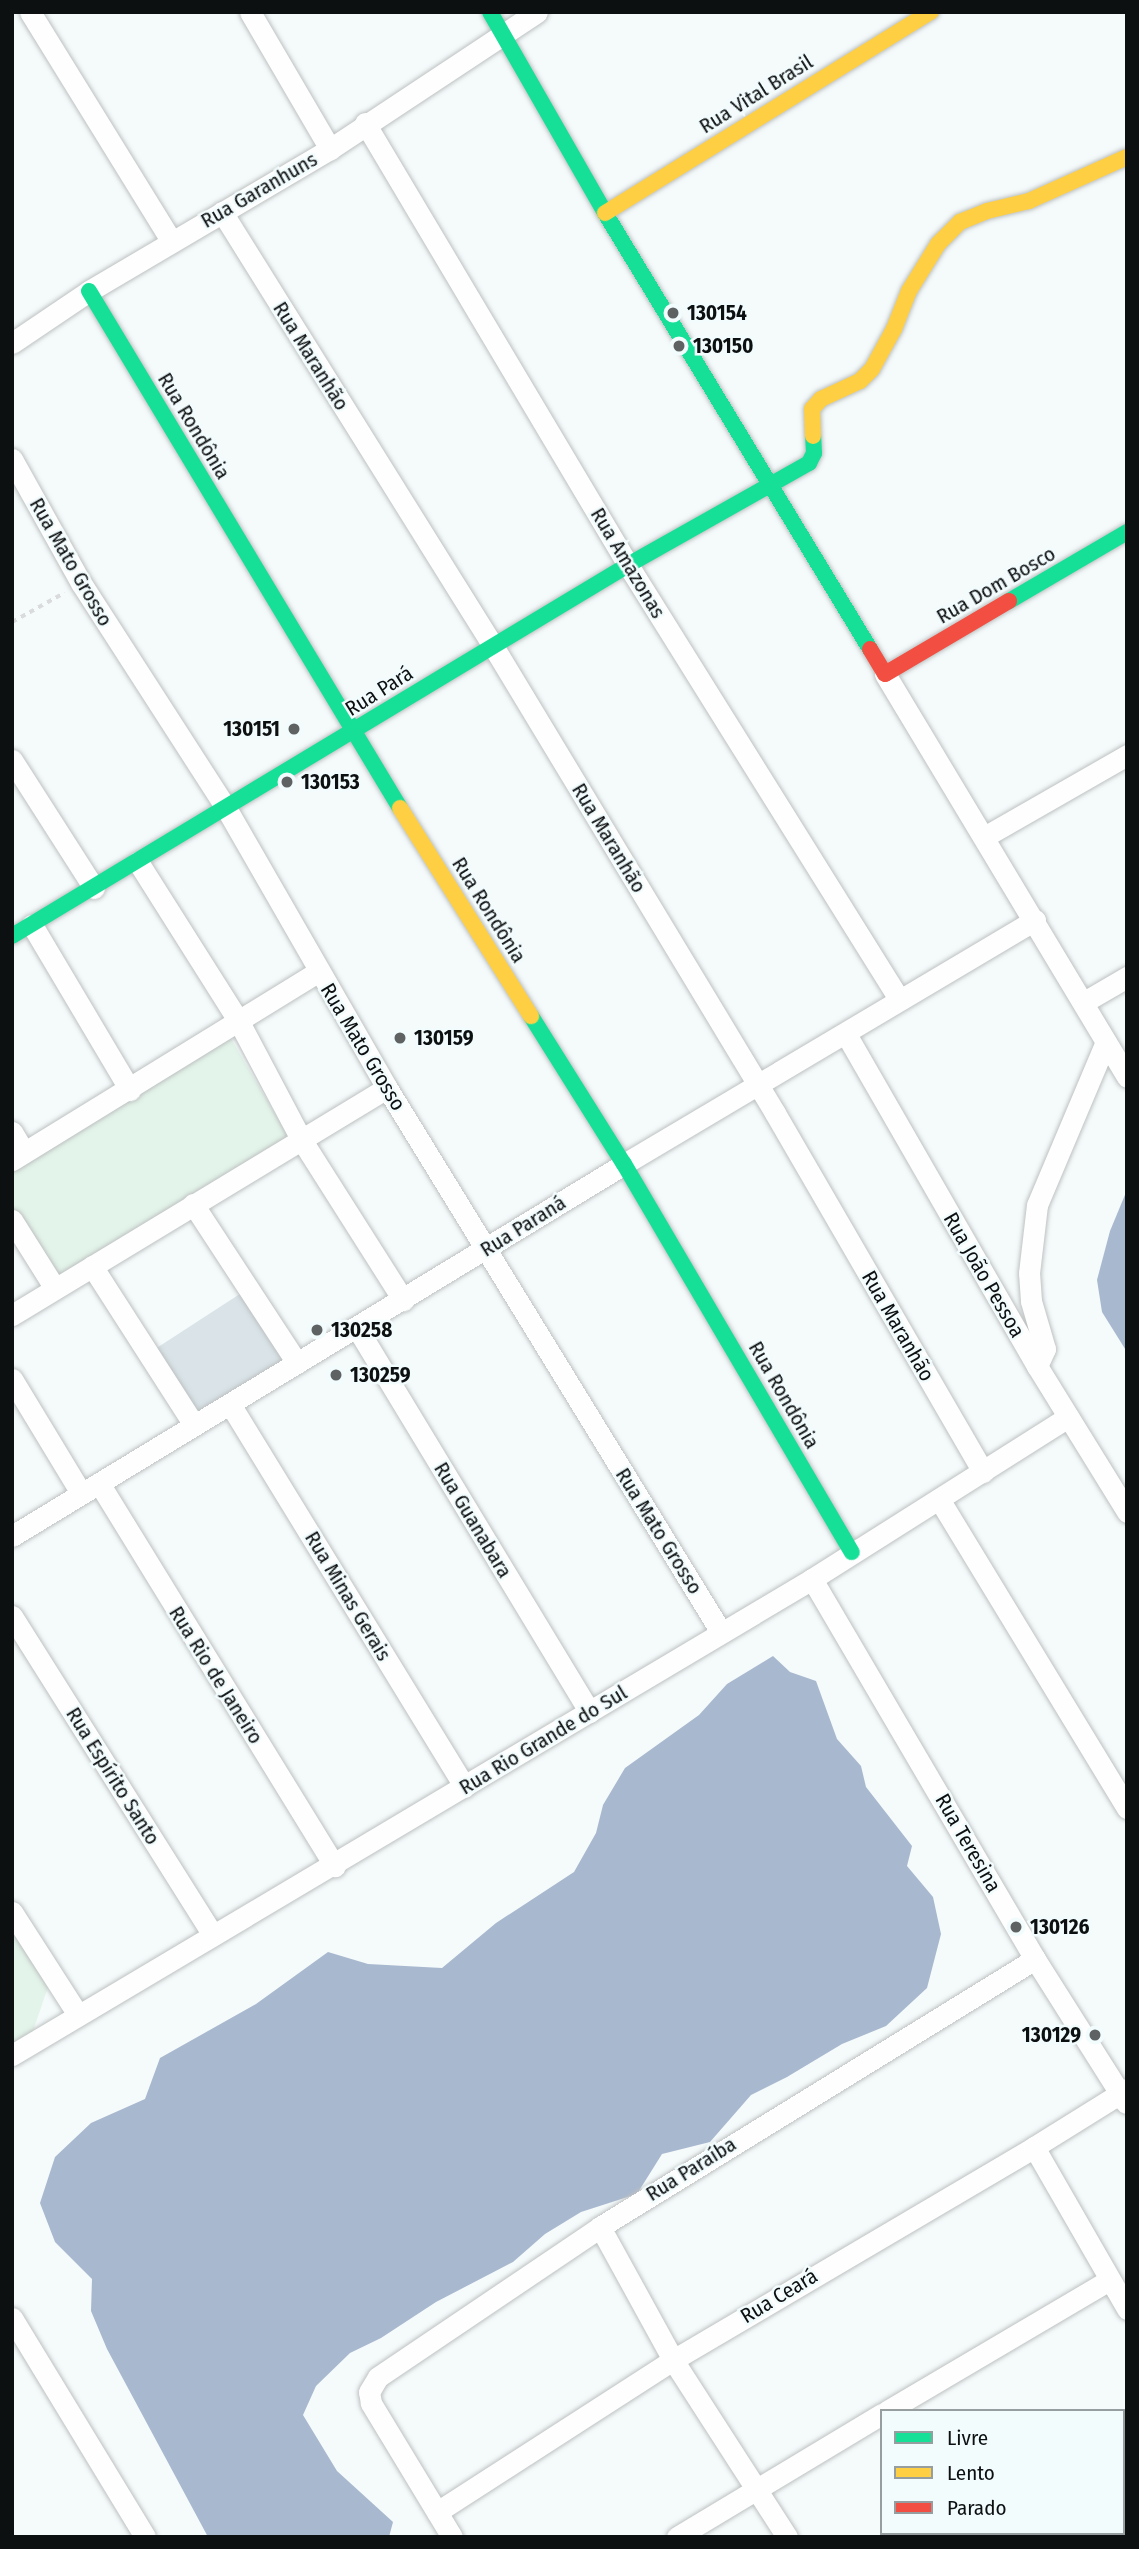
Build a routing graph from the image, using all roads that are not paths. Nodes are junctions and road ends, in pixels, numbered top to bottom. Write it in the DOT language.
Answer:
graph roads {
  1 [pos="30,12"];
  2 [pos="250,12"];
  3 [pos="490,12"];
  4 [pos="537,12"];
  5 [pos="931,12"];
  6 [pos="503,34"];
  7 [pos="365,123"];
  8 [pos="330,149"];
  9 [pos="1126,159"];
  10 [pos="222,212"];
  11 [pos="605,213"];
  12 [pos="172,242"];
  13 [pos="89,291"];
  14 [pos="12,343"];
  15 [pos="12,459"];
  16 [pos="770,484"];
  17 [pos="1127,532"];
  18 [pos="628,565"];
  19 [pos="493,646"];
  20 [pos="885,674"];
  21 [pos="352,732"];
  22 [pos="1127,755"];
  23 [pos="12,760"];
  24 [pos="226,808"];
  25 [pos="984,837"];
  26 [pos="138,862"];
  27 [pos="94,888"];
  28 [pos="1035,920"];
  29 [pos="32,925"];
  30 [pos="12,936"];
  31 [pos="318,972"];
  32 [pos="1127,977"];
  33 [pos="899,999"];
  34 [pos="1084,1002"];
  35 [pos="238,1020"];
  36 [pos="846,1034"];
  37 [pos="1106,1042"];
  38 [pos="1127,1077"];
  39 [pos="759,1086"];
  40 [pos="387,1088"];
  41 [pos="130,1090"];
  42 [pos="12,1132"];
  43 [pos="301,1139"];
  44 [pos="18,1156"];
  45 [pos="624,1164"];
  46 [pos="193,1204"];
  47 [pos="12,1220"];
  48 [pos="485,1250"];
  49 [pos="92,1266"];
  50 [pos="54,1287"];
  51 [pos="403,1300"];
  52 [pos="12,1315"];
  53 [pos="357,1328"];
  54 [pos="297,1363"];
  55 [pos="1037,1366"];
  56 [pos="12,1379"];
  57 [pos="230,1404"];
  58 [pos="1068,1417"];
  59 [pos="194,1425"];
  60 [pos="983,1472"];
  61 [pos="90,1488"];
  62 [pos="939,1499"];
  63 [pos="1127,1513"];
  64 [pos="12,1536"];
  65 [pos="852,1552"];
  66 [pos="813,1579"];
  67 [pos="12,1616"];
  68 [pos="721,1632"];
  69 [pos="590,1712"];
  70 [pos="465,1787"];
  71 [pos="1127,1808"];
  72 [pos="335,1866"];
  73 [pos="12,1912"];
  74 [pos="213,1936"];
  75 [pos="1035,1959"];
  76 [pos="78,2015"];
  77 [pos="12,2055"];
  78 [pos="1124,2096"];
  79 [pos="1034,2147"];
  80 [pos="600,2227"];
  81 [pos="1119,2292"];
  82 [pos="12,2318"];
  83 [pos="673,2360"];
  84 [pos="891,2409"];
  85 [pos="880,2415"];
  86 [pos="756,2488"];
  87 [pos="437,2512"];
  88 [pos="145,2537"];
  89 [pos="452,2537"];
  90 [pos="677,2537"];
  91 [pos="787,2537"];
  1 -- 12 [label="street"];
  2 -- 8 [label="street"];
  3 -- 6 [label="street"];
  4 -- 6 [label="street, Rua Garanhuns"];
  5 -- 11 [label="street, Rua Vital Brasil"];
  6 -- 7 [label="street, Rua Garanhuns"];
  6 -- 11 [label="street"];
  7 -- 8 [label="street, Rua Garanhuns"];
  7 -- 18 [label="street, Rua Amazonas"];
  8 -- 10 [label="street, Rua Garanhuns"];
  9 -- 16 [label="street, Rua Pará"];
  10 -- 12 [label="street, Rua Garanhuns"];
  10 -- 19 [label="street, Rua Maranhão"];
  11 -- 16 [label="street"];
  12 -- 13 [label="street, Rua Garanhuns"];
  13 -- 14 [label="street, Rua Garanhuns"];
  13 -- 21 [label="street, Rua Rondônia"];
  15 -- 24 [label="street, Rua Mato Grosso"];
  16 -- 18 [label="street, Rua Pará"];
  16 -- 20 [label="street"];
  17 -- 20 [label="street, Rua Dom Bosco"];
  18 -- 19 [label="street, Rua Pará"];
  18 -- 33 [label="street, Rua Amazonas"];
  19 -- 21 [label="street, Rua Pará"];
  19 -- 39 [label="street, Rua Maranhão"];
  20 -- 25 [label="street"];
  21 -- 24 [label="street, Rua Pará"];
  21 -- 45 [label="street, Rua Rondônia"];
  22 -- 25 [label="street"];
  23 -- 27 [label="street"];
  24 -- 26 [label="street, Rua Pará"];
  24 -- 31 [label="street, Rua Mato Grosso"];
  25 -- 28 [label="street"];
  26 -- 27 [label="street, Rua Pará"];
  26 -- 35 [label="street"];
  27 -- 29 [label="street, Rua Pará"];
  28 -- 33 [label="street, Rua Paraná"];
  28 -- 34 [label="street"];
  29 -- 30 [label="street, Rua Pará"];
  29 -- 41 [label="street"];
  31 -- 35 [label="street"];
  31 -- 40 [label="street, Rua Mato Grosso"];
  32 -- 34 [label="street"];
  33 -- 36 [label="street, Rua Paraná"];
  34 -- 37 [label="street"];
  35 -- 41 [label="street"];
  35 -- 43 [label="street"];
  36 -- 39 [label="street, Rua Paraná"];
  36 -- 55 [label="street, Rua João Pessoa"];
  37 -- 38 [label="street"];
  37 -- 55 [label="street"];
  39 -- 45 [label="street, Rua Paraná"];
  39 -- 60 [label="street, Rua Maranhão"];
  40 -- 43 [label="street"];
  40 -- 48 [label="street, Rua Mato Grosso"];
  41 -- 44 [label="street"];
  42 -- 44 [label="street"];
  43 -- 46 [label="street"];
  43 -- 51 [label="street"];
  45 -- 48 [label="street, Rua Paraná"];
  45 -- 65 [label="street, Rua Rondônia"];
  46 -- 49 [label="street"];
  46 -- 54 [label="street"];
  47 -- 50 [label="street"];
  48 -- 51 [label="street, Rua Paraná"];
  48 -- 68 [label="street, Rua Mato Grosso"];
  49 -- 50 [label="street"];
  49 -- 59 [label="street"];
  50 -- 52 [label="street"];
  51 -- 53 [label="street, Rua Paraná"];
  53 -- 54 [label="street, Rua Paraná"];
  53 -- 69 [label="street, Rua Guanabara"];
  54 -- 57 [label="street, Rua Paraná"];
  55 -- 58 [label="street, Rua João Pessoa"];
  56 -- 61 [label="street, Rua Rio de Janeiro"];
  57 -- 59 [label="street, Rua Paraná"];
  57 -- 70 [label="street, Rua Minas Gerais"];
  58 -- 60 [label="street, Rua Rio Grande do Sul"];
  58 -- 63 [label="street, Rua João Pessoa"];
  59 -- 61 [label="street, Rua Paraná"];
  60 -- 62 [label="street, Rua Rio Grande do Sul"];
  61 -- 64 [label="street, Rua Paraná"];
  61 -- 72 [label="street, Rua Rio de Janeiro"];
  62 -- 65 [label="street, Rua Rio Grande do Sul"];
  62 -- 71 [label="street"];
  65 -- 66 [label="street, Rua Rio Grande do Sul"];
  66 -- 68 [label="street, Rua Rio Grande do Sul"];
  66 -- 75 [label="street, Rua Teresina"];
  67 -- 74 [label="street, Rua Espírito Santo"];
  68 -- 69 [label="street, Rua Rio Grande do Sul"];
  69 -- 70 [label="street, Rua Rio Grande do Sul"];
  70 -- 72 [label="street, Rua Rio Grande do Sul"];
  72 -- 74 [label="street, Rua Rio Grande do Sul"];
  73 -- 76 [label="street"];
  74 -- 76 [label="street, Rua Rio Grande do Sul"];
  75 -- 78 [label="street, Rua Teresina"];
  75 -- 80 [label="street, Rua Paraíba"];
  76 -- 77 [label="street, Rua Rio Grande do Sul"];
  78 -- 79 [label="street, Rua Ceará"];
  79 -- 81 [label="street"];
  79 -- 83 [label="street, Rua Ceará"];
  80 -- 83 [label="street"];
  80 -- 87 [label="street, Rua Paraíba"];
  81 -- 84 [label="street"];
  82 -- 88 [label="street"];
  83 -- 86 [label="street"];
  83 -- 87 [label="street, Rua Ceará"];
  85 -- 86 [label="street"];
  86 -- 90 [label="street"];
  86 -- 91 [label="street"];
  87 -- 89 [label="street"];
}
